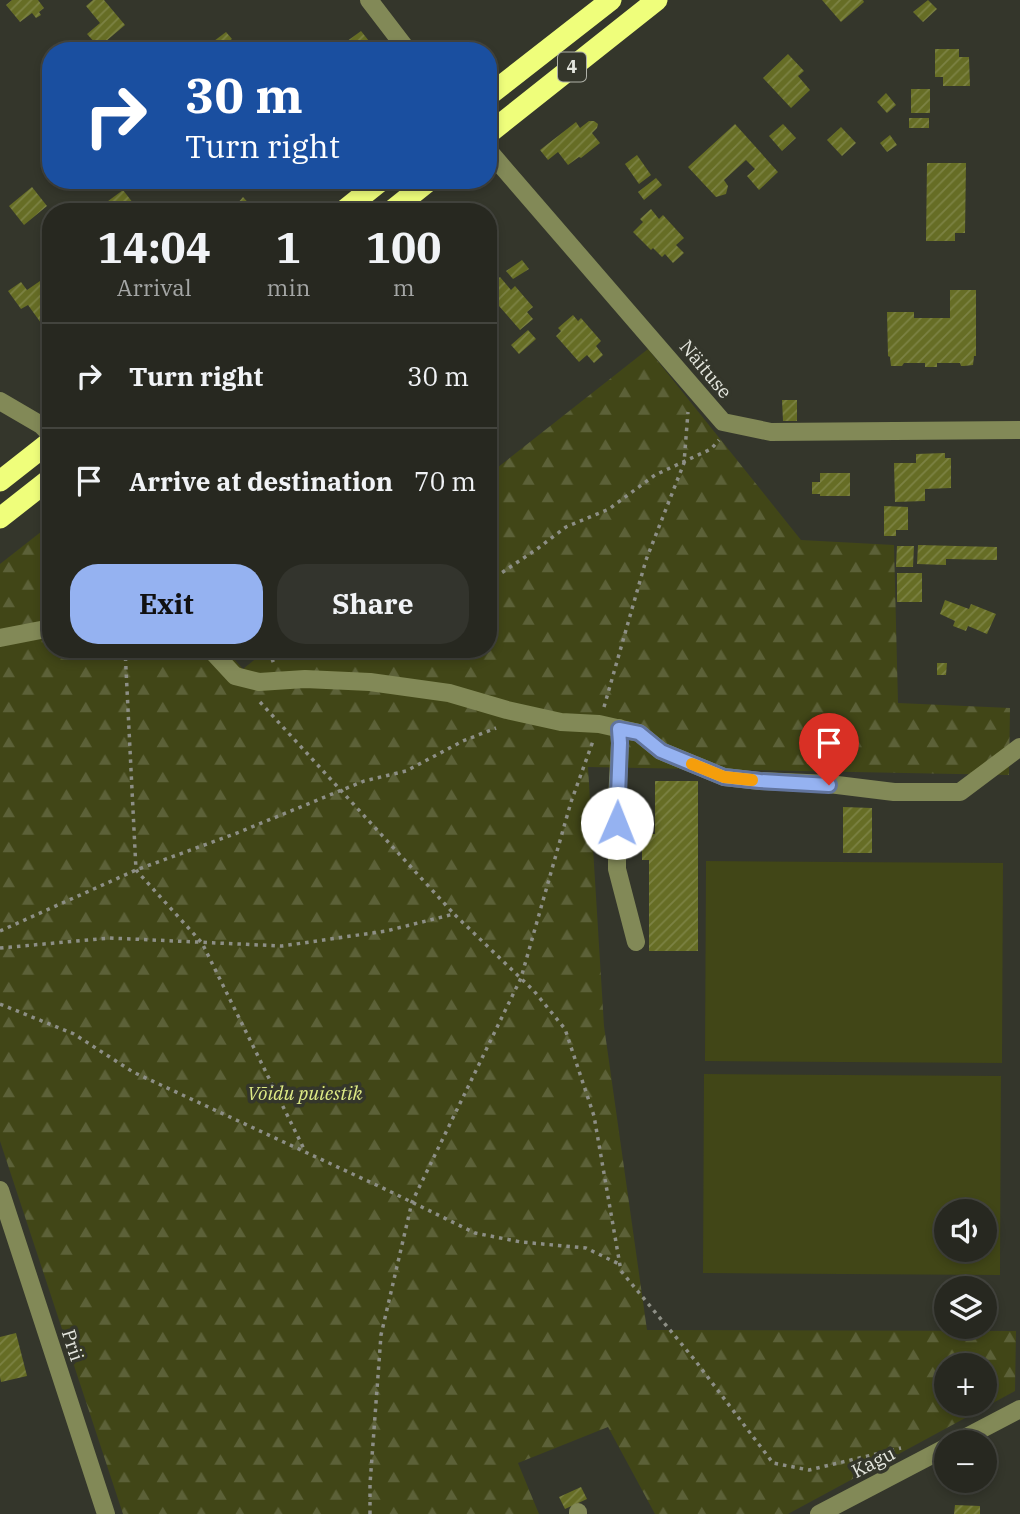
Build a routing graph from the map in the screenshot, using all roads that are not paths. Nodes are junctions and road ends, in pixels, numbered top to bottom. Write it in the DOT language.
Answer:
graph roads {
  1 [pos="369,0"];
  2 [pos="611,0"];
  3 [pos="657,0"];
  4 [pos="401,42"];
  5 [pos="497,89"];
  6 [pos="497,127"];
  7 [pos="497,159"];
  8 [pos="371,189"];
  9 [pos="419,189"];
  10 [pos="353,203"];
  11 [pos="401,203"];
  12 [pos="0,401"];
  13 [pos="42,426"];
  14 [pos="1020,430"];
  15 [pos="42,448"];
  16 [pos="0,481"];
  17 [pos="42,485"];
  18 [pos="0,518"];
  19 [pos="42,630"];
  20 [pos="0,638"];
  21 [pos="218,658"];
  22 [pos="619,729"];
  23 [pos="1020,747"];
  24 [pos="636,942"];
  25 [pos="0,1190"];
  26 [pos="1020,1409"];
  27 [pos="980,1430"];
  28 [pos="934,1454"];
  29 [pos="106,1514"];
  30 [pos="819,1514"];
  1 -- 4 [label="street"];
  2 -- 5 [label="highway, 4"];
  3 -- 6 [label="highway, 4"];
  7 -- 14 [label="street, Näituse"];
  8 -- 10 [label="highway"];
  9 -- 11 [label="highway"];
  12 -- 13 [label="street"];
  15 -- 16 [label="highway"];
  17 -- 18 [label="highway"];
  19 -- 20 [label="street"];
  21 -- 22 [label="street"];
  22 -- 23 [label="street"];
  22 -- 24 [label="street"];
  25 -- 29 [label="street, Prii"];
  26 -- 27 [label="street"];
  28 -- 30 [label="street, Kagu"];
}
